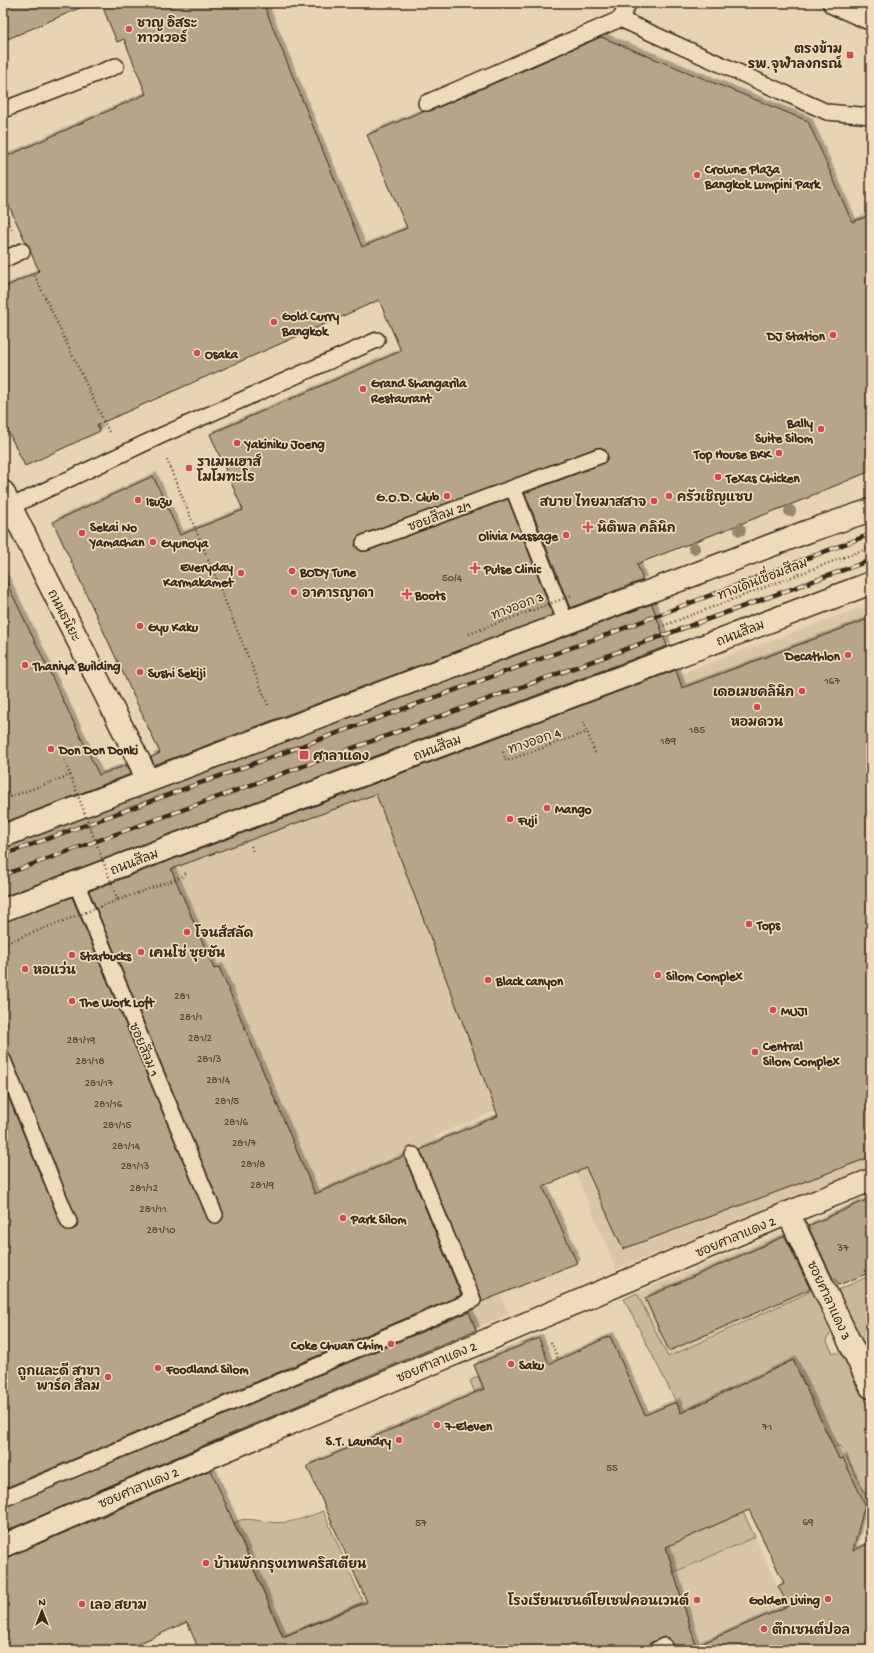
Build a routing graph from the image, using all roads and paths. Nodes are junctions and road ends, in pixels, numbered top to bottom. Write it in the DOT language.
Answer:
graph roads {
  1 [pos="629,3"];
  2 [pos="834,3"];
  3 [pos="620,19"];
  4 [pos="871,19"];
  5 [pos="116,66"];
  6 [pos="426,103"];
  7 [pos="3,110"];
  8 [pos="871,116"];
  9 [pos="3,210"];
  10 [pos="22,251"];
  11 [pos="3,260"];
  12 [pos="377,340"];
  13 [pos="158,437"];
  14 [pos="120,455"];
  15 [pos="599,456"];
  16 [pos="513,488"];
  17 [pos="7,499"];
  18 [pos="871,510"];
  19 [pos="364,543"];
  20 [pos="871,547"];
  21 [pos="871,583"];
  22 [pos="573,594"];
  23 [pos="566,624"];
  24 [pos="660,627"];
  25 [pos="468,634"];
  26 [pos="582,720"];
  27 [pos="279,731"];
  28 [pos="587,732"];
  29 [pos="502,749"];
  30 [pos="596,755"];
  31 [pos="64,759"];
  32 [pos="71,775"];
  33 [pos="147,781"];
  34 [pos="10,797"];
  35 [pos="3,836"];
  36 [pos="76,883"];
  37 [pos="3,910"];
  38 [pos="3,944"];
  39 [pos="3,1060"];
  40 [pos="414,1155"];
  41 [pos="871,1180"];
  42 [pos="788,1213"];
  43 [pos="215,1215"];
  44 [pos="70,1222"];
  45 [pos="871,1387"];
  46 [pos="3,1499"];
  47 [pos="3,1546"];
  1 -- 3 [label="lane"];
  2 -- 4 [label="main road"];
  3 -- 6 [label="lane"];
  3 -- 8 [label="lane"];
  5 -- 7 [label="lane"];
  9 -- 10 [label="path"];
  10 -- 11 [label="lane"];
  10 -- 14 [label="path"];
  12 -- 13 [label="lane"];
  13 -- 14 [label="lane"];
  13 -- 27 [label="path"];
  14 -- 17 [label="lane"];
  15 -- 16 [label="lane, ซอยสีลม 2/1"];
  16 -- 19 [label="lane, ซอยสีลม 2/1"];
  16 -- 23 [label="lane"];
  17 -- 33 [label="main road, ถนนธนิยะ"];
  18 -- 23 [label="main road"];
  20 -- 24 [label="path, ทางเดินเชื่อมสีลม"];
  21 -- 36 [label="main road, ถนนสีลม"];
  22 -- 25 [label="path, ทางออก 3, bridge"];
  23 -- 27 [label="main road"];
  26 -- 28 [label="path"];
  27 -- 33 [label="main road"];
  28 -- 29 [label="path, ทางออก 4"];
  28 -- 30 [label="path"];
  31 -- 32 [label="path, bridge"];
  32 -- 34 [label="path"];
  32 -- 38 [label="path, bridge"];
  33 -- 35 [label="main road"];
  36 -- 37 [label="main road, ถนนสีลม"];
  36 -- 43 [label="lane, ซอยสีลม 1"];
  39 -- 44 [label="lane"];
  40 -- 46 [label="lane"];
  41 -- 42 [label="main road, ซอยศาลาแดง 2"];
  42 -- 45 [label="main road, ซอยศาลาแดง 3"];
  42 -- 47 [label="main road, ซอยศาลาแดง 2"];
}
